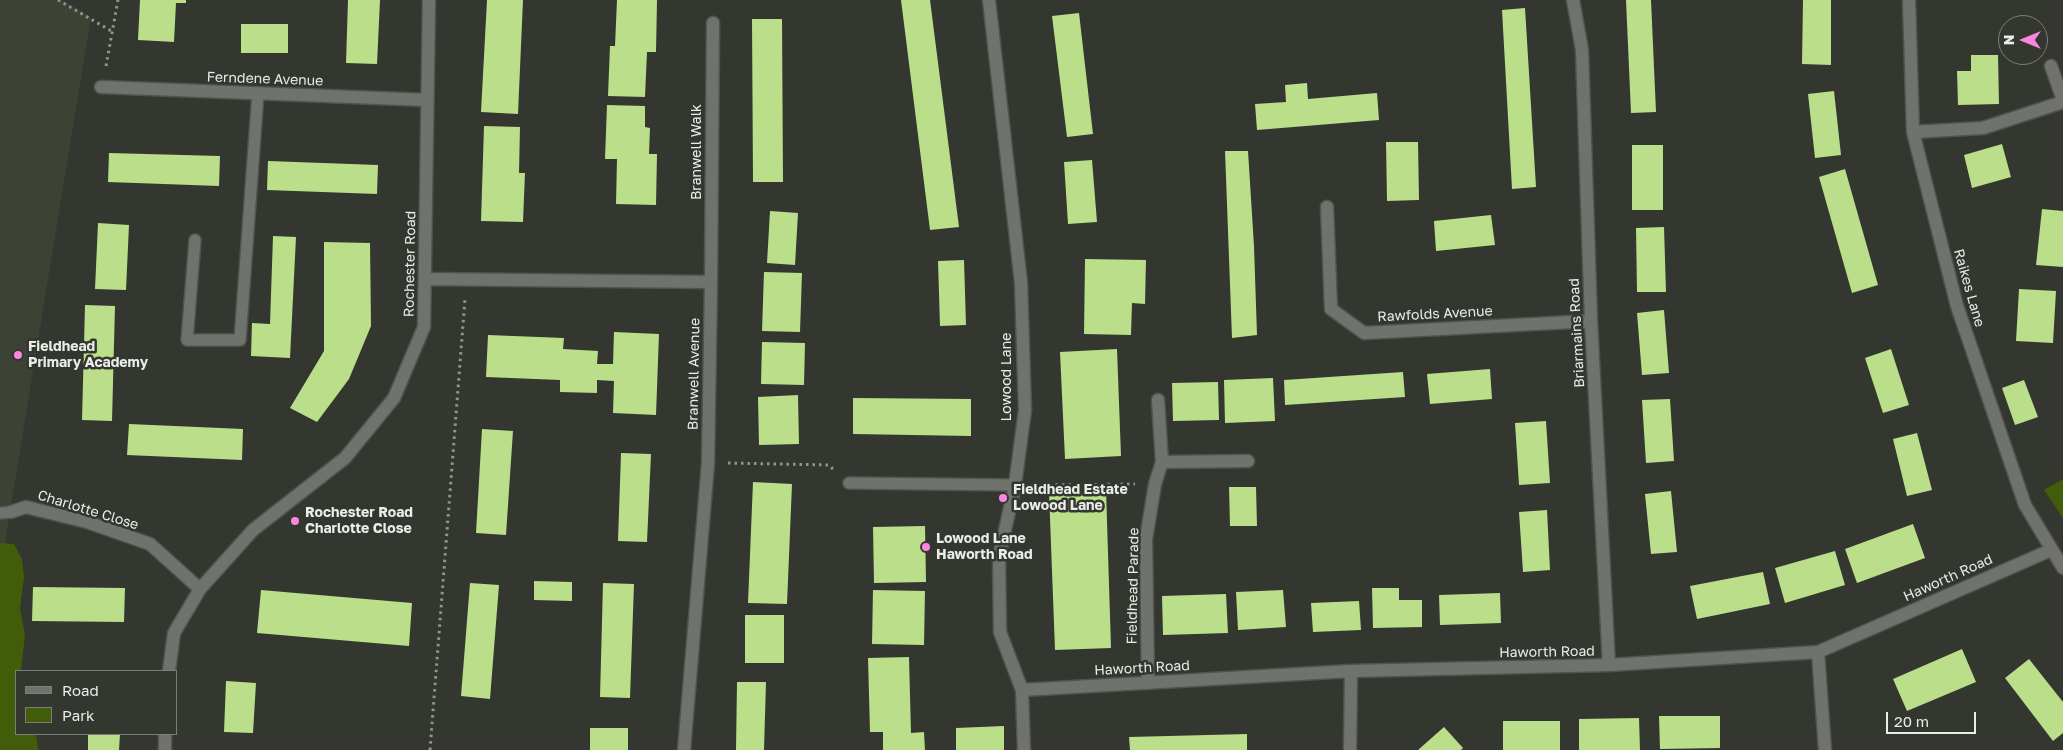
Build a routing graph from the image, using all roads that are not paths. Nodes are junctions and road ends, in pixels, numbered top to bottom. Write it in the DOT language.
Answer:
graph roads {
  1 [pos="429,0"];
  2 [pos="989,0"];
  3 [pos="1573,0"];
  4 [pos="1909,0"];
  5 [pos="712,23"];
  6 [pos="2051,66"];
  7 [pos="101,87"];
  8 [pos="258,93"];
  9 [pos="427,100"];
  10 [pos="2063,101"];
  11 [pos="1913,132"];
  12 [pos="1327,207"];
  13 [pos="196,240"];
  14 [pos="425,279"];
  15 [pos="710,282"];
  16 [pos="1591,321"];
  17 [pos="1158,400"];
  18 [pos="1248,461"];
  19 [pos="1162,462"];
  20 [pos="849,483"];
  21 [pos="1015,485"];
  22 [pos="6,512"];
  23 [pos="2051,550"];
  24 [pos="2063,568"];
  25 [pos="200,589"];
  26 [pos="1818,652"];
  27 [pos="1608,665"];
  28 [pos="169,670"];
  29 [pos="1351,671"];
  30 [pos="1148,683"];
  31 [pos="1022,690"];
  32 [pos="165,735"];
  33 [pos="164,750"];
  34 [pos="684,750"];
  35 [pos="1024,750"];
  36 [pos="1350,750"];
  37 [pos="1825,750"];
  1 -- 9 [label="street, Rochester Road"];
  2 -- 21 [label="street, Lowood Lane"];
  3 -- 16 [label="street, Briarmains Road"];
  4 -- 11 [label="street, Raikes Lane"];
  5 -- 15 [label="street, Branwell Walk"];
  6 -- 10 [label="street"];
  7 -- 8 [label="street, Ferndene Avenue"];
  8 -- 9 [label="street, Ferndene Avenue"];
  8 -- 13 [label="lane"];
  9 -- 14 [label="street, Rochester Road"];
  10 -- 11 [label="street"];
  11 -- 23 [label="street, Raikes Lane"];
  12 -- 16 [label="street, Rawfolds Avenue"];
  14 -- 15 [label="street"];
  14 -- 25 [label="street, Rochester Road"];
  15 -- 34 [label="street, Branwell Avenue"];
  16 -- 27 [label="street, Briarmains Road"];
  17 -- 19 [label="street, Fieldhead Parade"];
  18 -- 19 [label="street"];
  19 -- 30 [label="street, Fieldhead Parade"];
  20 -- 21 [label="lane"];
  21 -- 31 [label="street, Lowood Lane"];
  22 -- 25 [label="street, Charlotte Close"];
  23 -- 24 [label="street, Raikes Lane"];
  23 -- 26 [label="street, Haworth Road"];
  25 -- 28 [label="street, Rochester Road"];
  26 -- 27 [label="street, Haworth Road"];
  26 -- 37 [label="street"];
  27 -- 29 [label="street, Haworth Road"];
  29 -- 30 [label="street, Haworth Road"];
  29 -- 36 [label="street"];
  30 -- 31 [label="street, Haworth Road"];
  31 -- 35 [label="street, Lowood Lane"];
  32 -- 33 [label="street"];
}
